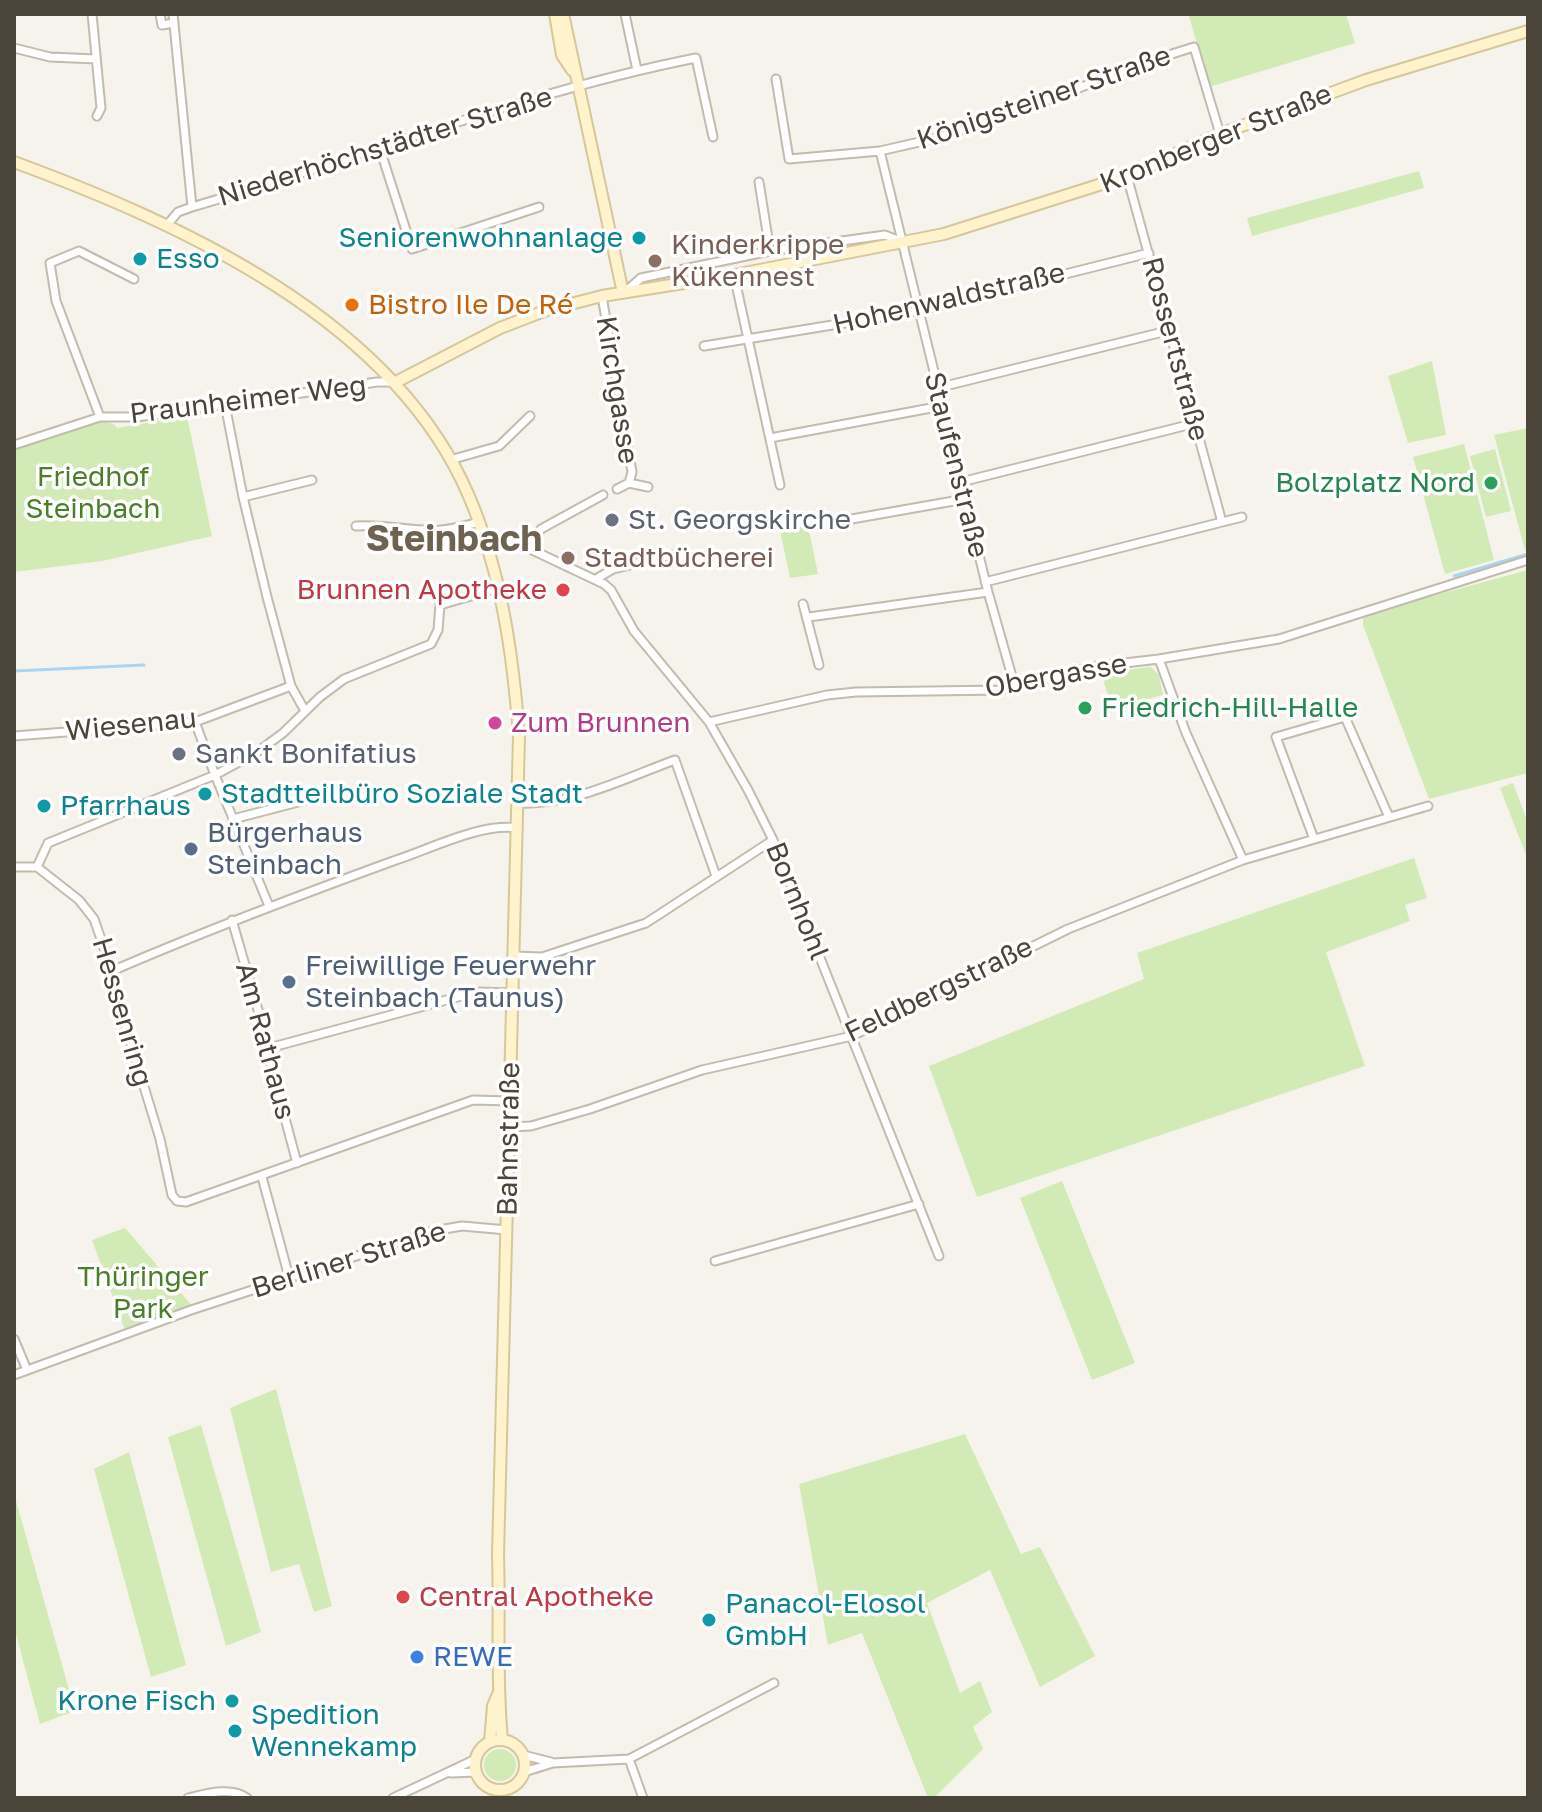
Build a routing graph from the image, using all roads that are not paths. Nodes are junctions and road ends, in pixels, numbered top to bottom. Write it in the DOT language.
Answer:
graph roads {
  1 [pos="92,14"];
  2 [pos="160,14"];
  3 [pos="173,14"];
  4 [pos="555,14"];
  5 [pos="563,14"];
  6 [pos="625,14"];
  7 [pos="174,23"];
  8 [pos="1528,31"];
  9 [pos="14,48"];
  10 [pos="96,59"];
  11 [pos="637,70"];
  12 [pos="776,79"];
  13 [pos="576,81"];
  14 [pos="97,116"];
  15 [pos="1220,134"];
  16 [pos="713,137"];
  17 [pos="380,149"];
  18 [pos="880,151"];
  19 [pos="14,162"];
  20 [pos="1127,176"];
  21 [pos="759,182"];
  22 [pos="192,207"];
  23 [pos="539,207"];
  24 [pos="167,225"];
  25 [pos="902,242"];
  26 [pos="770,251"];
  27 [pos="1149,253"];
  28 [pos="37,261"];
  29 [pos="50,263"];
  30 [pos="734,275"];
  31 [pos="134,279"];
  32 [pos="623,293"];
  33 [pos="602,296"];
  34 [pos="918,311"];
  35 [pos="1171,330"];
  36 [pos="748,340"];
  37 [pos="704,346"];
  38 [pos="396,382"];
  39 [pos="937,388"];
  40 [pos="225,404"];
  41 [pos="942,406"];
  42 [pos="530,416"];
  43 [pos="100,417"];
  44 [pos="1196,423"];
  45 [pos="770,438"];
  46 [pos="14,445"];
  47 [pos="450,460"];
  48 [pos="312,480"];
  49 [pos="961,482"];
  50 [pos="629,483"];
  51 [pos="780,485"];
  52 [pos="648,487"];
  53 [pos="617,489"];
  54 [pos="603,495"];
  55 [pos="243,497"];
  56 [pos="965,499"];
  57 [pos="1242,517"];
  58 [pos="846,520"];
  59 [pos="1222,522"];
  60 [pos="356,526"];
  61 [pos="482,527"];
  62 [pos="528,548"];
  63 [pos="671,555"];
  64 [pos="1528,560"];
  65 [pos="596,579"];
  66 [pos="985,582"];
  67 [pos="498,588"];
  68 [pos="988,592"];
  69 [pos="803,604"];
  70 [pos="809,617"];
  71 [pos="1159,659"];
  72 [pos="819,665"];
  73 [pos="291,686"];
  74 [pos="1015,687"];
  75 [pos="305,711"];
  76 [pos="195,722"];
  77 [pos="709,722"];
  78 [pos="14,736"];
  79 [pos="215,775"];
  80 [pos="306,800"];
  81 [pos="518,803"];
  82 [pos="1428,806"];
  83 [pos="1389,817"];
  84 [pos="233,819"];
  85 [pos="518,828"];
  86 [pos="1314,839"];
  87 [pos="773,840"];
  88 [pos="1243,860"];
  89 [pos="14,867"];
  90 [pos="37,867"];
  91 [pos="716,876"];
  92 [pos="269,906"];
  93 [pos="232,920"];
  94 [pos="514,956"];
  95 [pos="112,971"];
  96 [pos="512,993"];
  97 [pos="852,1036"];
  98 [pos="269,1048"];
  99 [pos="510,1101"];
  100 [pos="509,1127"];
  101 [pos="297,1163"];
  102 [pos="262,1177"];
  103 [pos="919,1204"];
  104 [pos="507,1230"];
  105 [pos="939,1256"];
  106 [pos="715,1261"];
  107 [pos="289,1277"];
  108 [pos="14,1339"];
  109 [pos="27,1370"];
  110 [pos="14,1375"];
  111 [pos="774,1683"];
  112 [pos="498,1692"];
  113 [pos="502,1740"];
  114 [pos="490,1742"];
  115 [pos="523,1755"];
  116 [pos="476,1759"];
  117 [pos="629,1759"];
  118 [pos="553,1763"];
  119 [pos="477,1772"];
  120 [pos="524,1772"];
  121 [pos="451,1773"];
  122 [pos="491,1793"];
  123 [pos="506,1793"];
  124 [pos="188,1798"];
  125 [pos="247,1798"];
  126 [pos="393,1798"];
  127 [pos="643,1798"];
  1 -- 10 [label="street"];
  2 -- 7 [label="street"];
  3 -- 7 [label="street, Niederhöchstädter Straße"];
  4 -- 13 [label="main road"];
  5 -- 13 [label="main road"];
  6 -- 11 [label="street"];
  7 -- 22 [label="street, Niederhöchstädter Straße"];
  8 -- 15 [label="main road, Kronberger Straße"];
  9 -- 10 [label="street"];
  10 -- 14 [label="street"];
  11 -- 13 [label="street, Niederhöchstädter Straße"];
  11 -- 16 [label="street, Niederhöchstädter Straße"];
  12 -- 18 [label="street, Königsteiner Straße"];
  13 -- 17 [label="street, Niederhöchstädter Straße"];
  13 -- 32 [label="main road"];
  15 -- 18 [label="street, Königsteiner Straße"];
  15 -- 20 [label="main road, Kronberger Straße"];
  17 -- 22 [label="street, Niederhöchstädter Straße"];
  17 -- 23 [label="street"];
  18 -- 25 [label="street"];
  19 -- 24 [label="main road, Bahnstraße"];
  20 -- 25 [label="main road, Kronberger Straße"];
  20 -- 27 [label="street, Rossertstraße"];
  21 -- 26 [label="street"];
  22 -- 24 [label="street, Niederhöchstädter Straße"];
  24 -- 38 [label="main road, Bahnstraße"];
  25 -- 26 [label="street, Kronberger Straße"];
  25 -- 30 [label="main road, Kronberger Straße"];
  25 -- 34 [label="street, Staufenstraße"];
  26 -- 32 [label="street, Kronberger Straße"];
  27 -- 34 [label="street, Hohenwaldstraße"];
  27 -- 35 [label="street, Rossertstraße"];
  28 -- 29 [label="street"];
  29 -- 31 [label="street"];
  29 -- 43 [label="street, Praunheimer Weg"];
  30 -- 32 [label="main road, Kronberger Straße"];
  30 -- 36 [label="street"];
  32 -- 33 [label="main road"];
  33 -- 38 [label="main road"];
  33 -- 50 [label="street, Kirchgasse"];
  34 -- 36 [label="street, Hohenwaldstraße"];
  34 -- 39 [label="street, Staufenstraße"];
  35 -- 39 [label="street"];
  35 -- 44 [label="street, Rossertstraße"];
  36 -- 37 [label="street, Hohenwaldstraße"];
  36 -- 45 [label="street"];
  38 -- 40 [label="street, Praunheimer Weg"];
  38 -- 47 [label="main road, Bahnstraße"];
  39 -- 41 [label="street, Staufenstraße"];
  40 -- 43 [label="street, Praunheimer Weg"];
  40 -- 55 [label="street"];
  41 -- 45 [label="street"];
  41 -- 49 [label="street, Staufenstraße"];
  42 -- 47 [label="street"];
  43 -- 46 [label="street, Praunheimer Weg"];
  44 -- 49 [label="street"];
  44 -- 59 [label="street, Rossertstraße"];
  45 -- 51 [label="street"];
  47 -- 61 [label="main road, Bahnstraße"];
  48 -- 55 [label="street"];
  49 -- 56 [label="street, Staufenstraße"];
  50 -- 52 [label="street, Kirchgasse"];
  50 -- 53 [label="street, Kirchgasse"];
  54 -- 62 [label="street, Kirchgasse"];
  55 -- 73 [label="street"];
  56 -- 58 [label="street"];
  56 -- 66 [label="street, Staufenstraße"];
  57 -- 59 [label="street"];
  59 -- 66 [label="street"];
  60 -- 61 [label="street"];
  61 -- 62 [label="street, Bornhohl"];
  61 -- 67 [label="main road, Bahnstraße"];
  62 -- 65 [label="street, Bornhohl"];
  63 -- 65 [label="street"];
  64 -- 71 [label="street, Obergasse"];
  65 -- 77 [label="street, Bornhohl"];
  66 -- 68 [label="street, Staufenstraße"];
  67 -- 75 [label="street"];
  67 -- 81 [label="main road, Bahnstraße"];
  68 -- 70 [label="street"];
  68 -- 74 [label="street, Staufenstraße"];
  69 -- 70 [label="street"];
  70 -- 72 [label="street"];
  71 -- 74 [label="street, Obergasse"];
  71 -- 88 [label="street"];
  73 -- 75 [label="street"];
  73 -- 76 [label="street, Wiesenau"];
  74 -- 77 [label="street, Obergasse"];
  75 -- 79 [label="street"];
  76 -- 78 [label="street, Wiesenau"];
  76 -- 79 [label="street"];
  77 -- 87 [label="street, Bornhohl"];
  79 -- 84 [label="street"];
  79 -- 90 [label="street"];
  80 -- 84 [label="street"];
  81 -- 85 [label="main road, Bahnstraße"];
  81 -- 91 [label="street"];
  82 -- 83 [label="street, Feldbergstraße"];
  83 -- 86 [label="street, Feldbergstraße"];
  83 -- 86 [label="street"];
  84 -- 92 [label="street"];
  85 -- 92 [label="street"];
  85 -- 94 [label="main road, Bahnstraße"];
  86 -- 88 [label="street, Feldbergstraße"];
  87 -- 91 [label="street"];
  87 -- 97 [label="street, Bornhohl"];
  88 -- 97 [label="street, Feldbergstraße"];
  89 -- 90 [label="street"];
  90 -- 95 [label="street, Hessenring"];
  91 -- 94 [label="street"];
  92 -- 93 [label="street"];
  93 -- 95 [label="street"];
  93 -- 98 [label="street, Am Rathaus"];
  94 -- 96 [label="main road, Bahnstraße"];
  95 -- 102 [label="street, Hessenring"];
  96 -- 98 [label="street"];
  96 -- 99 [label="main road, Bahnstraße"];
  97 -- 100 [label="street, Feldbergstraße"];
  97 -- 103 [label="street, Bornhohl"];
  98 -- 101 [label="street, Am Rathaus"];
  99 -- 100 [label="main road, Bahnstraße"];
  99 -- 101 [label="street"];
  100 -- 104 [label="main road, Bahnstraße"];
  101 -- 102 [label="street"];
  102 -- 107 [label="street"];
  103 -- 105 [label="street, Bornhohl"];
  103 -- 106 [label="street"];
  104 -- 107 [label="street, Berliner Straße"];
  104 -- 112 [label="main road, Bahnstraße"];
  107 -- 109 [label="street, Berliner Straße"];
  108 -- 109 [label="street"];
  109 -- 110 [label="street, Berliner Straße"];
  111 -- 117 [label="street"];
  112 -- 113 [label="main road, Bahnstraße"];
  112 -- 114 [label="main road, Bahnstraße"];
  113 -- 114 [label="main road"];
  113 -- 115 [label="main road"];
  114 -- 116 [label="main road"];
  115 -- 118 [label="street"];
  115 -- 120 [label="main road"];
  116 -- 119 [label="main road"];
  116 -- 121 [label="street"];
  117 -- 118 [label="street"];
  117 -- 127 [label="street"];
  118 -- 120 [label="street"];
  119 -- 121 [label="street"];
  119 -- 122 [label="main road"];
  120 -- 123 [label="main road"];
  121 -- 126 [label="street"];
  122 -- 123 [label="main road"];
  124 -- 125 [label="street"];
}
